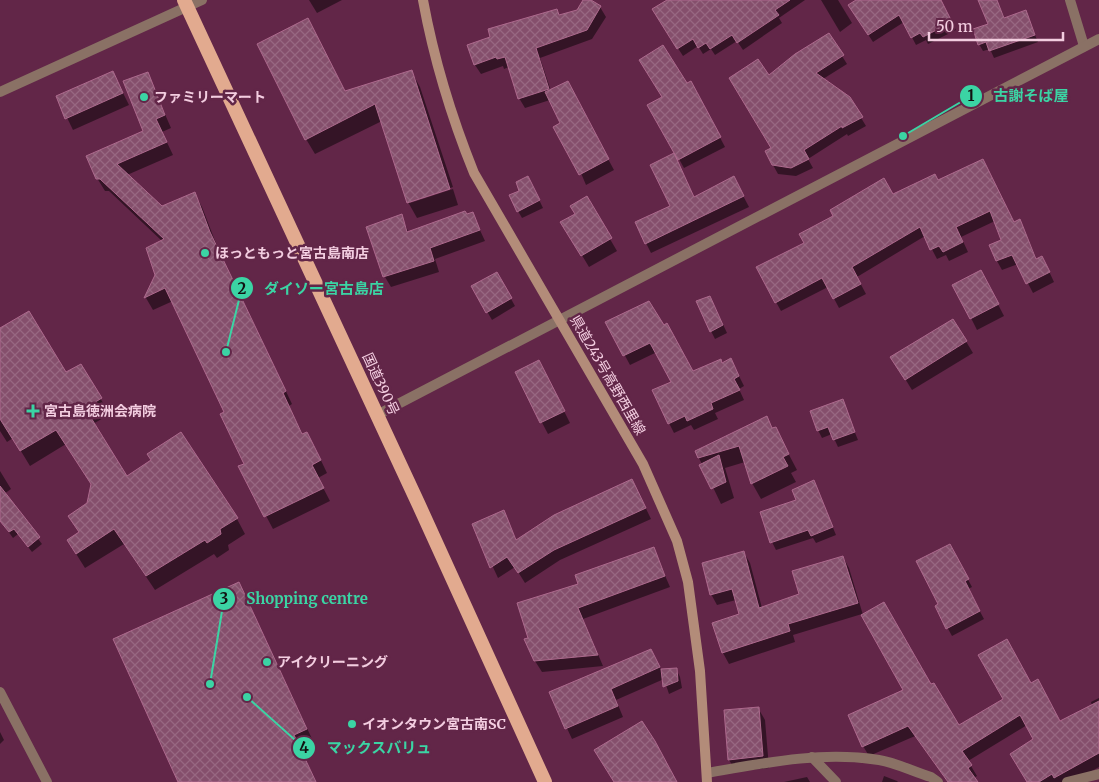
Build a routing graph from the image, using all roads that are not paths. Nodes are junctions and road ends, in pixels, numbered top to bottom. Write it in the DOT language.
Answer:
graph roads {
  1 [pos="202,0"];
  2 [pos="423,0"];
  3 [pos="1070,0"];
  4 [pos="185,4"];
  5 [pos="1099,38"];
  6 [pos="1084,46"];
  7 [pos="0,92"];
  8 [pos="560,319"];
  9 [pos="378,415"];
  10 [pos="0,692"];
  11 [pos="812,757"];
  12 [pos="1099,774"];
  13 [pos="707,777"];
  14 [pos="47,782"];
  15 [pos="546,782"];
  16 [pos="836,782"];
  17 [pos="938,782"];
  18 [pos="1068,782"];
  1 -- 4 [label="street"];
  2 -- 8 [label="main road, 県道243号高野西里線"];
  3 -- 6 [label="street"];
  4 -- 7 [label="street"];
  4 -- 9 [label="highway, 国道390号"];
  5 -- 6 [label="street"];
  6 -- 8 [label="street"];
  8 -- 9 [label="street"];
  8 -- 13 [label="main road, 県道243号高野西里線"];
  9 -- 15 [label="highway, 国道390号"];
  10 -- 14 [label="street"];
  11 -- 13 [label="street"];
  11 -- 16 [label="street"];
  11 -- 17 [label="street"];
  12 -- 18 [label="street"];
}
